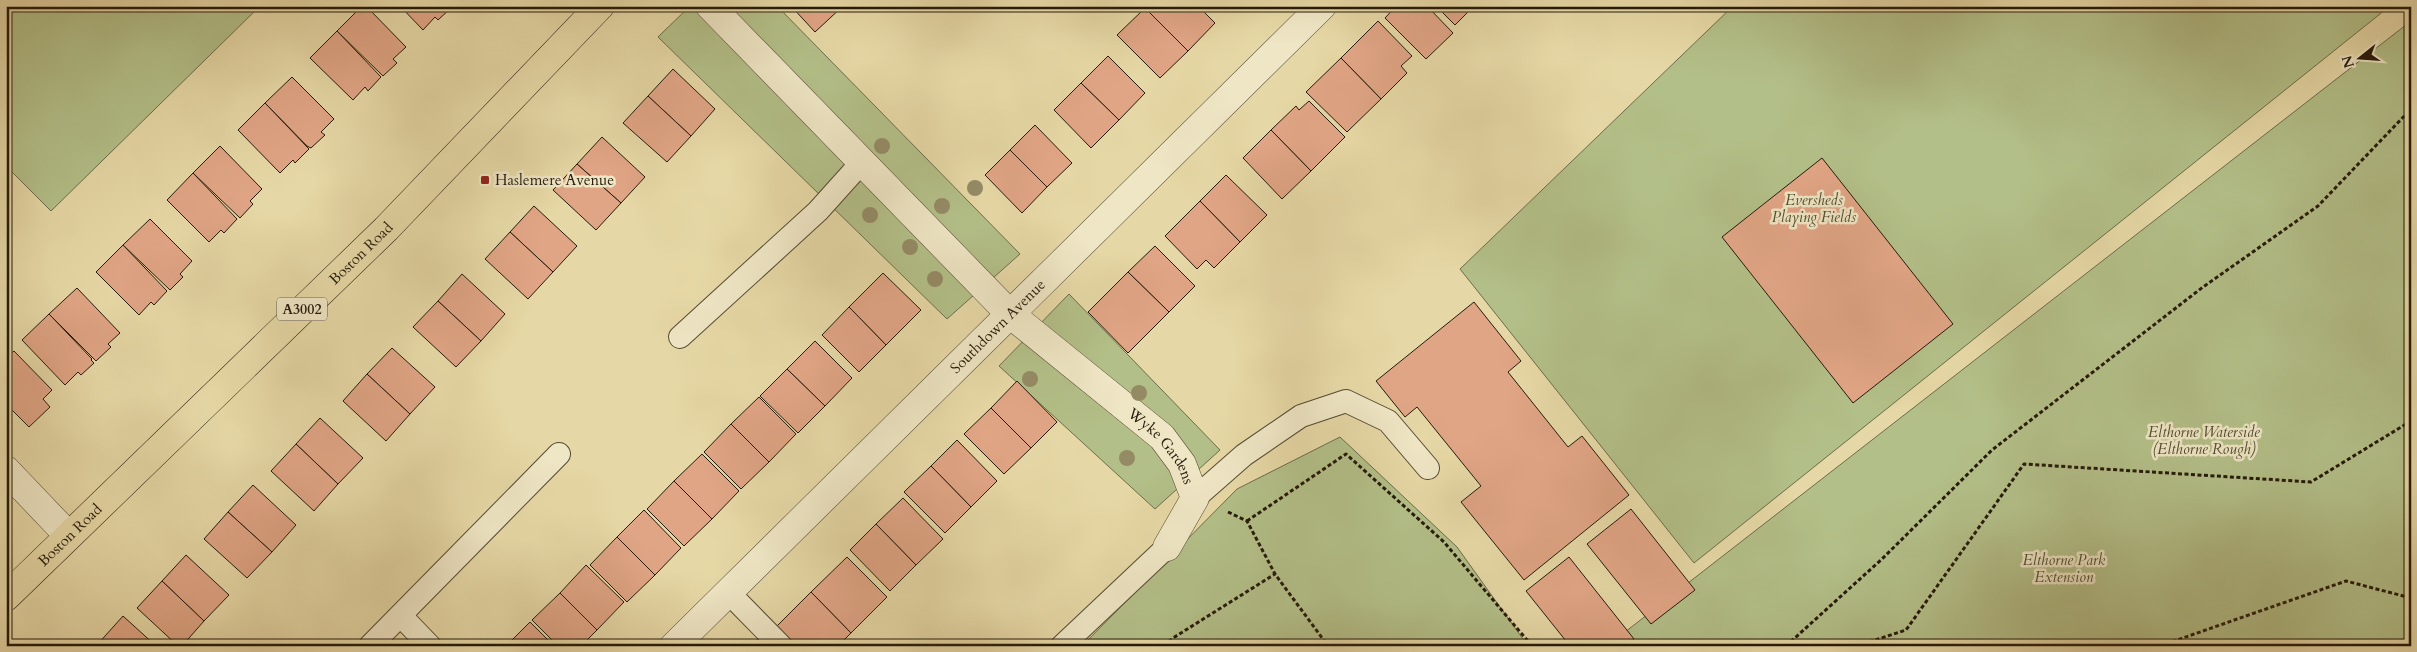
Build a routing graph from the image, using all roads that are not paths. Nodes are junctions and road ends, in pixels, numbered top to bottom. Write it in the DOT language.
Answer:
graph roads {
  1 [pos="600,6"];
  2 [pos="710,6"];
  3 [pos="1322,6"];
  4 [pos="862,162"];
  5 [pos="1010,314"];
  6 [pos="680,337"];
  7 [pos="559,454"];
  8 [pos="1428,468"];
  9 [pos="6,470"];
  10 [pos="1195,498"];
  11 [pos="68,535"];
  12 [pos="1167,546"];
  13 [pos="728,592"];
  14 [pos="6,597"];
  15 [pos="401,616"];
  16 [pos="370,646"];
  17 [pos="430,646"];
  18 [pos="674,646"];
  19 [pos="781,646"];
  20 [pos="1062,646"];
  1 -- 11 [label="main road, Boston Road / A3002"];
  2 -- 4 [label="street, Wyke Gardens"];
  3 -- 5 [label="street, Southdown Avenue"];
  4 -- 5 [label="street, Wyke Gardens"];
  4 -- 6 [label="lane"];
  5 -- 10 [label="street, Wyke Gardens"];
  5 -- 13 [label="street, Southdown Avenue"];
  7 -- 15 [label="lane"];
  8 -- 10 [label="lane"];
  9 -- 11 [label="street"];
  10 -- 12 [label="street, Wyke Gardens"];
  11 -- 14 [label="main road, Boston Road / A3002"];
  12 -- 20 [label="lane, Wyke Gardens"];
  13 -- 18 [label="street, Southdown Avenue"];
  13 -- 19 [label="lane"];
  15 -- 16 [label="lane"];
  15 -- 17 [label="lane"];
}
